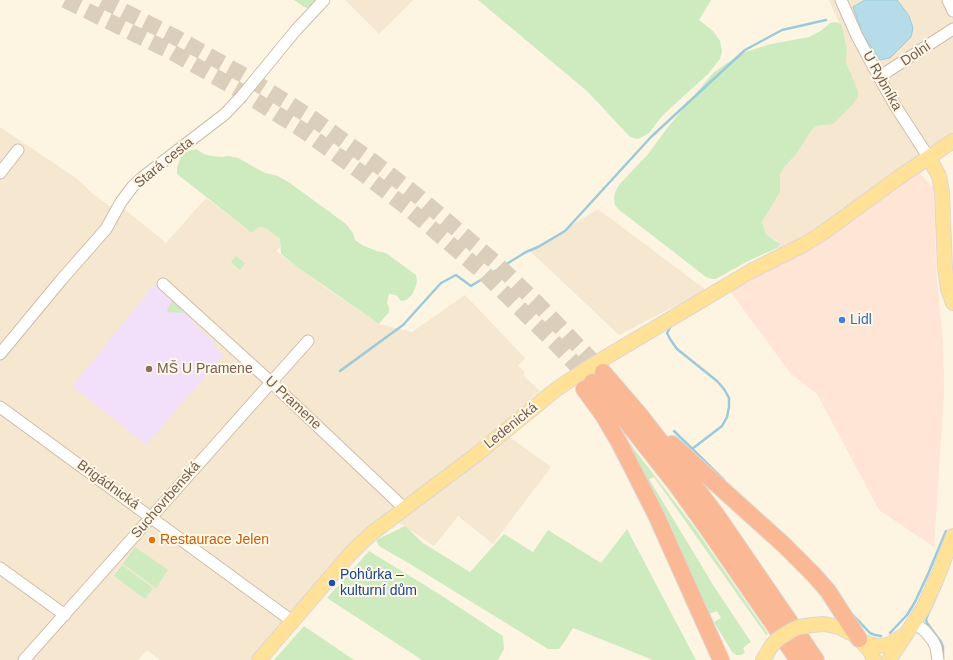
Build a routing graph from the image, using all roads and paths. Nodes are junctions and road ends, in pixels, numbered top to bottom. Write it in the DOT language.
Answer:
graph roads {
  1 [pos="324,0"];
  2 [pos="841,0"];
  3 [pos="948,0"];
  4 [pos="953,11"];
  5 [pos="953,29"];
  6 [pos="879,77"];
  7 [pos="953,141"];
  8 [pos="18,150"];
  9 [pos="929,158"];
  10 [pos="0,173"];
  11 [pos="163,284"];
  12 [pos="953,302"];
  13 [pos="308,341"];
  14 [pos="0,354"];
  15 [pos="593,381"];
  16 [pos="270,382"];
  17 [pos="0,407"];
  18 [pos="640,415"];
  19 [pos="404,508"];
  20 [pos="151,517"];
  21 [pos="953,536"];
  22 [pos="0,568"];
  23 [pos="699,609"];
  24 [pos="65,615"];
  25 [pos="292,621"];
  26 [pos="910,629"];
  27 [pos="859,639"];
  28 [pos="24,660"];
  29 [pos="260,660"];
  30 [pos="721,660"];
  31 [pos="731,660"];
  32 [pos="763,660"];
  33 [pos="798,660"];
  34 [pos="816,660"];
  35 [pos="874,660"];
  36 [pos="889,660"];
  37 [pos="938,660"];
  1 -- 14 [label="street, Stará cesta"];
  2 -- 6 [label="street, U Rybníka"];
  3 -- 4 [label="street"];
  5 -- 6 [label="street, Dolní"];
  6 -- 9 [label="street, U Rybníka"];
  7 -- 9 [label="main road, Ledenická"];
  8 -- 10 [label="street"];
  9 -- 12 [label="main road"];
  9 -- 19 [label="main road, Ledenická"];
  11 -- 16 [label="street, U Pramene"];
  13 -- 16 [label="street, Suchovrbenská"];
  15 -- 18 [label="highway"];
  15 -- 23 [label="highway"];
  15 -- 33 [label="highway"];
  16 -- 19 [label="street, U Pramene"];
  16 -- 20 [label="street, Suchovrbenská"];
  17 -- 20 [label="street, Brigádnická"];
  18 -- 27 [label="highway"];
  18 -- 34 [label="highway"];
  19 -- 25 [label="main road, Ledenická"];
  20 -- 24 [label="street, Suchovrbenská"];
  20 -- 25 [label="street, Brigádnická"];
  21 -- 26 [label="main road"];
  22 -- 24 [label="street"];
  23 -- 30 [label="highway"];
  23 -- 31 [label="highway"];
  24 -- 28 [label="street, Suchovrbenská"];
  25 -- 29 [label="main road, Ledenická"];
  26 -- 27 [label="main road"];
  26 -- 36 [label="main road"];
  26 -- 37 [label="street"];
  27 -- 32 [label="main road, bridge"];
  27 -- 35 [label="main road"];
}
